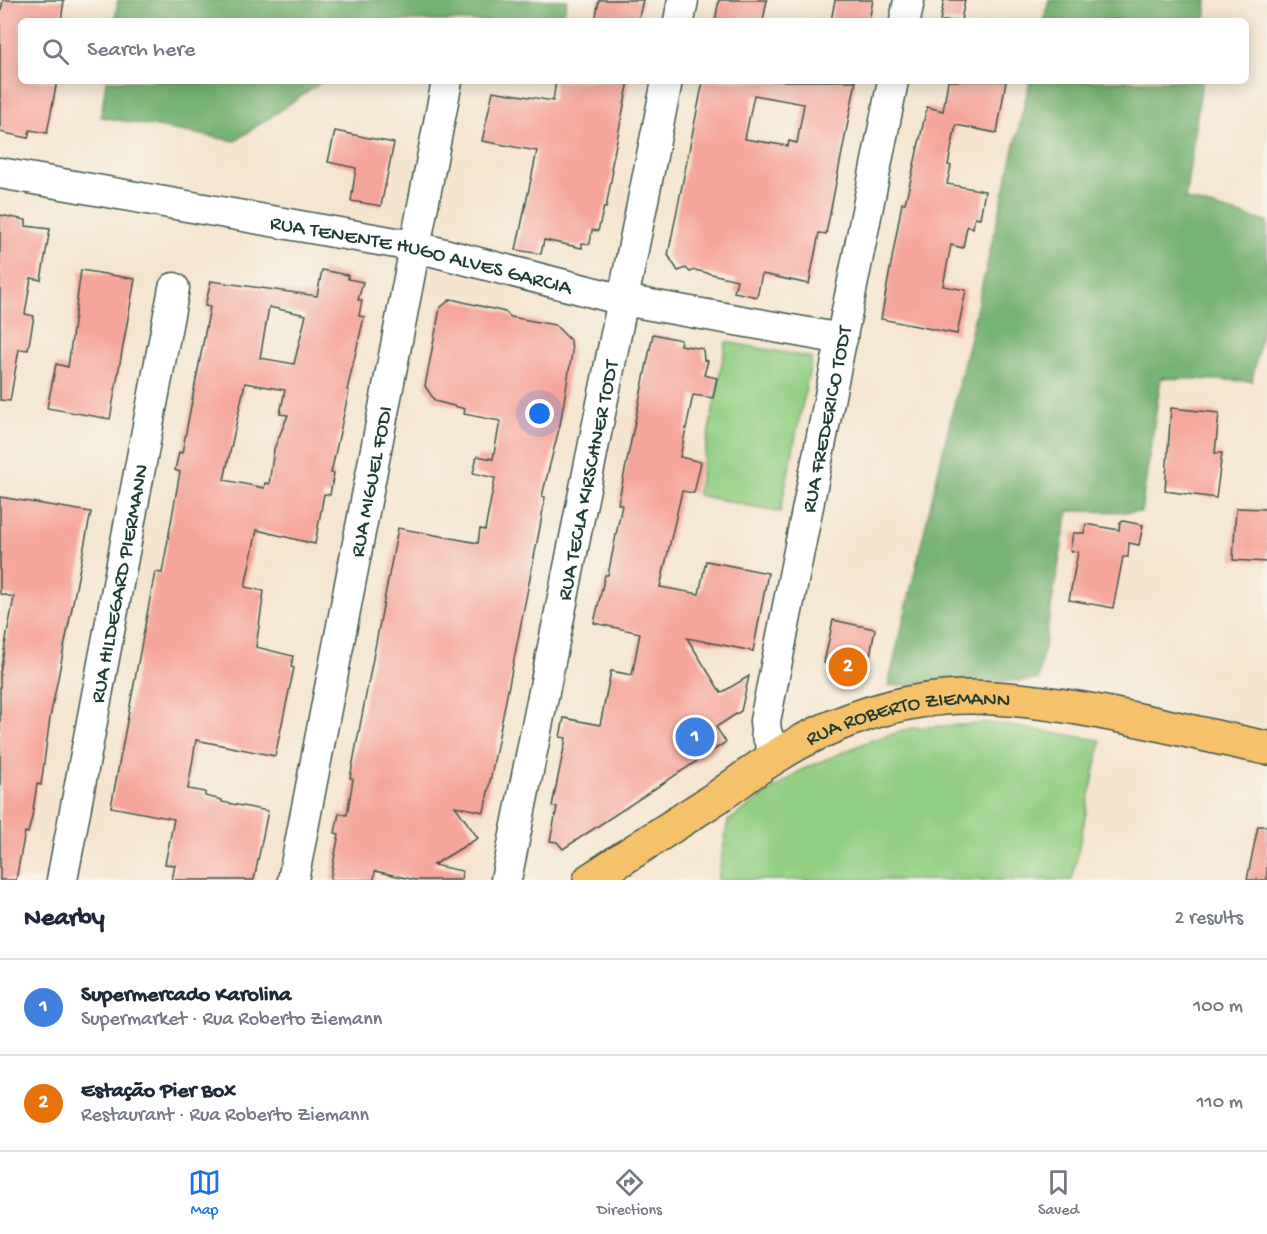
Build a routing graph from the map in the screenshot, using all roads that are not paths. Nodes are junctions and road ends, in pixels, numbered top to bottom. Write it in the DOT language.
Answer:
graph roads {
  1 [pos="683,0"];
  2 [pos="909,0"];
  3 [pos="680,18"];
  4 [pos="906,18"];
  5 [pos="446,84"];
  6 [pos="666,84"];
  7 [pos="892,84"];
  8 [pos="0,173"];
  9 [pos="413,246"];
  10 [pos="174,288"];
  11 [pos="623,300"];
  12 [pos="842,339"];
  13 [pos="1267,748"];
  14 [pos="776,756"];
  15 [pos="62,880"];
  16 [pos="292,880"];
  17 [pos="506,880"];
  18 [pos="590,880"];
  1 -- 3 [label="street"];
  2 -- 4 [label="street"];
  5 -- 9 [label="street, RUA MIGUEL FODI"];
  6 -- 11 [label="street, RUA TECLA KIRSCHNER TODT"];
  7 -- 12 [label="street, RUA FREDERICO TODT"];
  8 -- 9 [label="street, RUA TENENTE HUGO ALVES GARCIA"];
  9 -- 11 [label="street, RUA TENENTE HUGO ALVES GARCIA"];
  9 -- 16 [label="street, RUA MIGUEL FODI"];
  10 -- 15 [label="street, RUA HILDEGARD PIERMANN"];
  11 -- 12 [label="street, RUA TENENTE HUGO ALVES GARCIA"];
  11 -- 17 [label="street, RUA TECLA KIRSCHNER TODT"];
  12 -- 14 [label="street, RUA FREDERICO TODT"];
  13 -- 14 [label="main road, RUA ROBERTO ZIEMANN"];
  14 -- 18 [label="main road, RUA ROBERTO ZIEMANN"];
}
